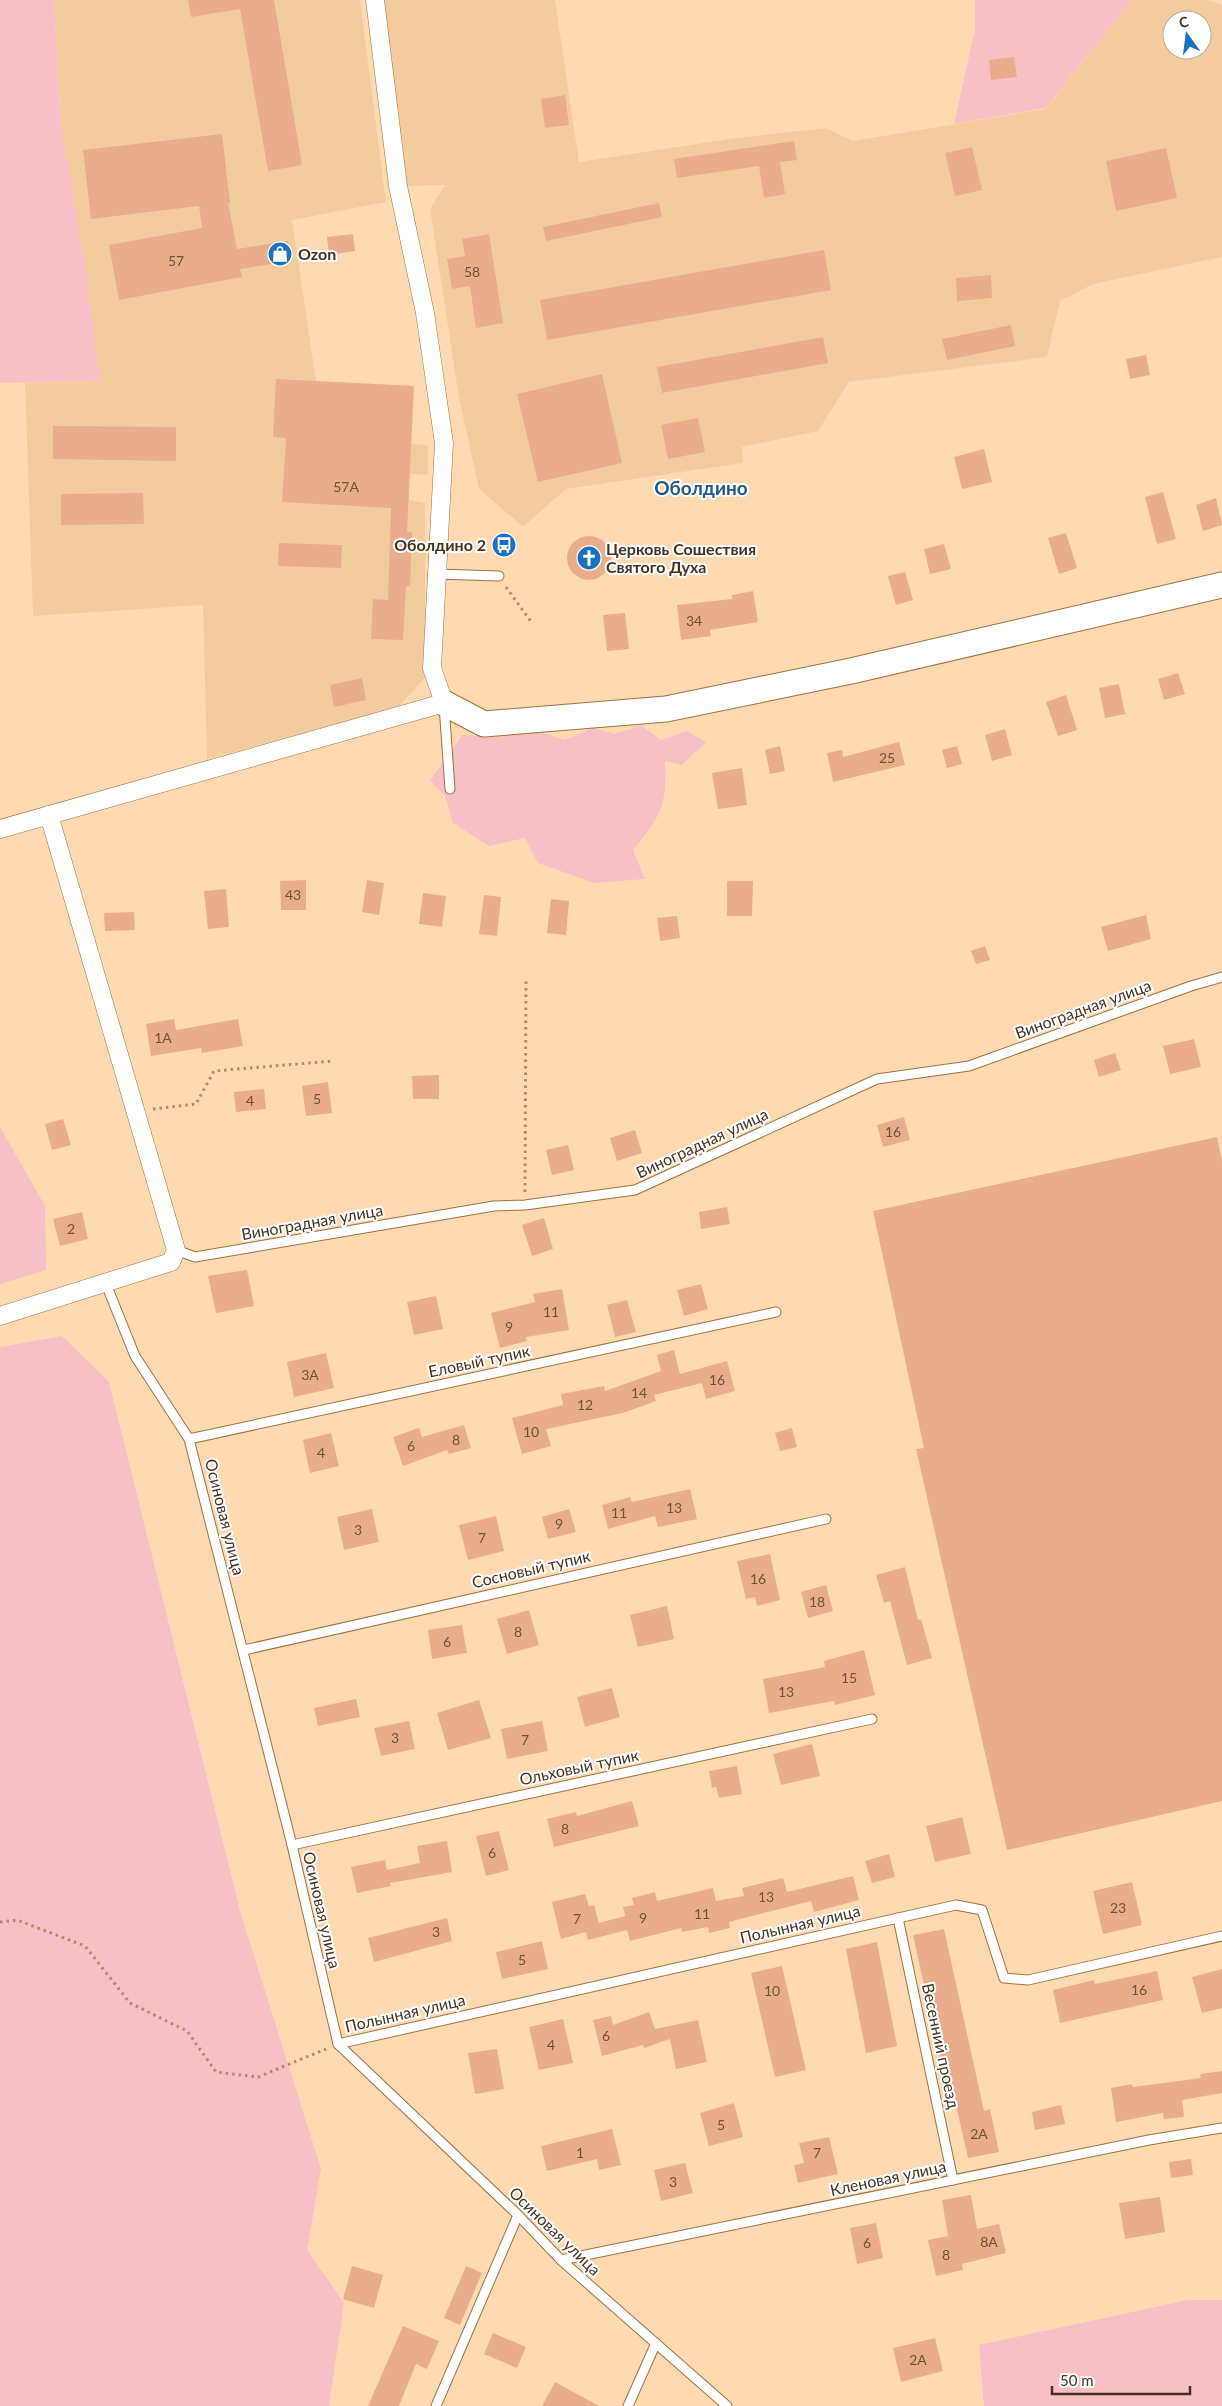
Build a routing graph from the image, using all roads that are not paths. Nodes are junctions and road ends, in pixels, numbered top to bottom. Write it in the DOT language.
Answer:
graph roads {
  1 [pos="375,0"];
  2 [pos="436,574"];
  3 [pos="499,576"];
  4 [pos="1222,585"];
  5 [pos="444,703"];
  6 [pos="450,789"];
  7 [pos="49,815"];
  8 [pos="0,829"];
  9 [pos="1222,977"];
  10 [pos="176,1250"];
  11 [pos="106,1284"];
  12 [pos="776,1312"];
  13 [pos="0,1316"];
  14 [pos="189,1439"];
  15 [pos="826,1518"];
  16 [pos="244,1650"];
  17 [pos="872,1719"];
  18 [pos="292,1845"];
  19 [pos="898,1918"];
  20 [pos="1222,1936"];
  21 [pos="338,2044"];
  22 [pos="1222,2128"];
  23 [pos="953,2180"];
  24 [pos="518,2215"];
  25 [pos="561,2260"];
  26 [pos="656,2343"];
  27 [pos="436,2406"];
  28 [pos="628,2406"];
  29 [pos="727,2406"];
  1 -- 2 [label="street"];
  2 -- 3 [label="lane"];
  2 -- 5 [label="street"];
  4 -- 5 [label="street"];
  5 -- 6 [label="lane"];
  5 -- 7 [label="street"];
  7 -- 8 [label="street"];
  7 -- 10 [label="street"];
  9 -- 10 [label="lane, Виноградная улица"];
  10 -- 11 [label="street"];
  11 -- 13 [label="street"];
  11 -- 14 [label="lane, Осиновая улица"];
  12 -- 14 [label="lane, Еловый тупик"];
  14 -- 16 [label="lane, Осиновая улица"];
  15 -- 16 [label="lane, Сосновый тупик"];
  16 -- 18 [label="lane, Осиновая улица"];
  17 -- 18 [label="lane, Ольховый тупик"];
  18 -- 21 [label="lane, Осиновая улица"];
  19 -- 20 [label="lane, Полынная улица"];
  19 -- 21 [label="lane, Полынная улица"];
  19 -- 23 [label="lane, Весенний проезд"];
  21 -- 24 [label="lane, Осиновая улица"];
  22 -- 23 [label="lane, Кленовая улица"];
  23 -- 25 [label="lane, Кленовая улица"];
  24 -- 25 [label="lane, Осиновая улица"];
  24 -- 27 [label="lane"];
  25 -- 26 [label="lane, Осиновая улица"];
  26 -- 28 [label="lane"];
  26 -- 29 [label="lane, Осиновая улица"];
}
